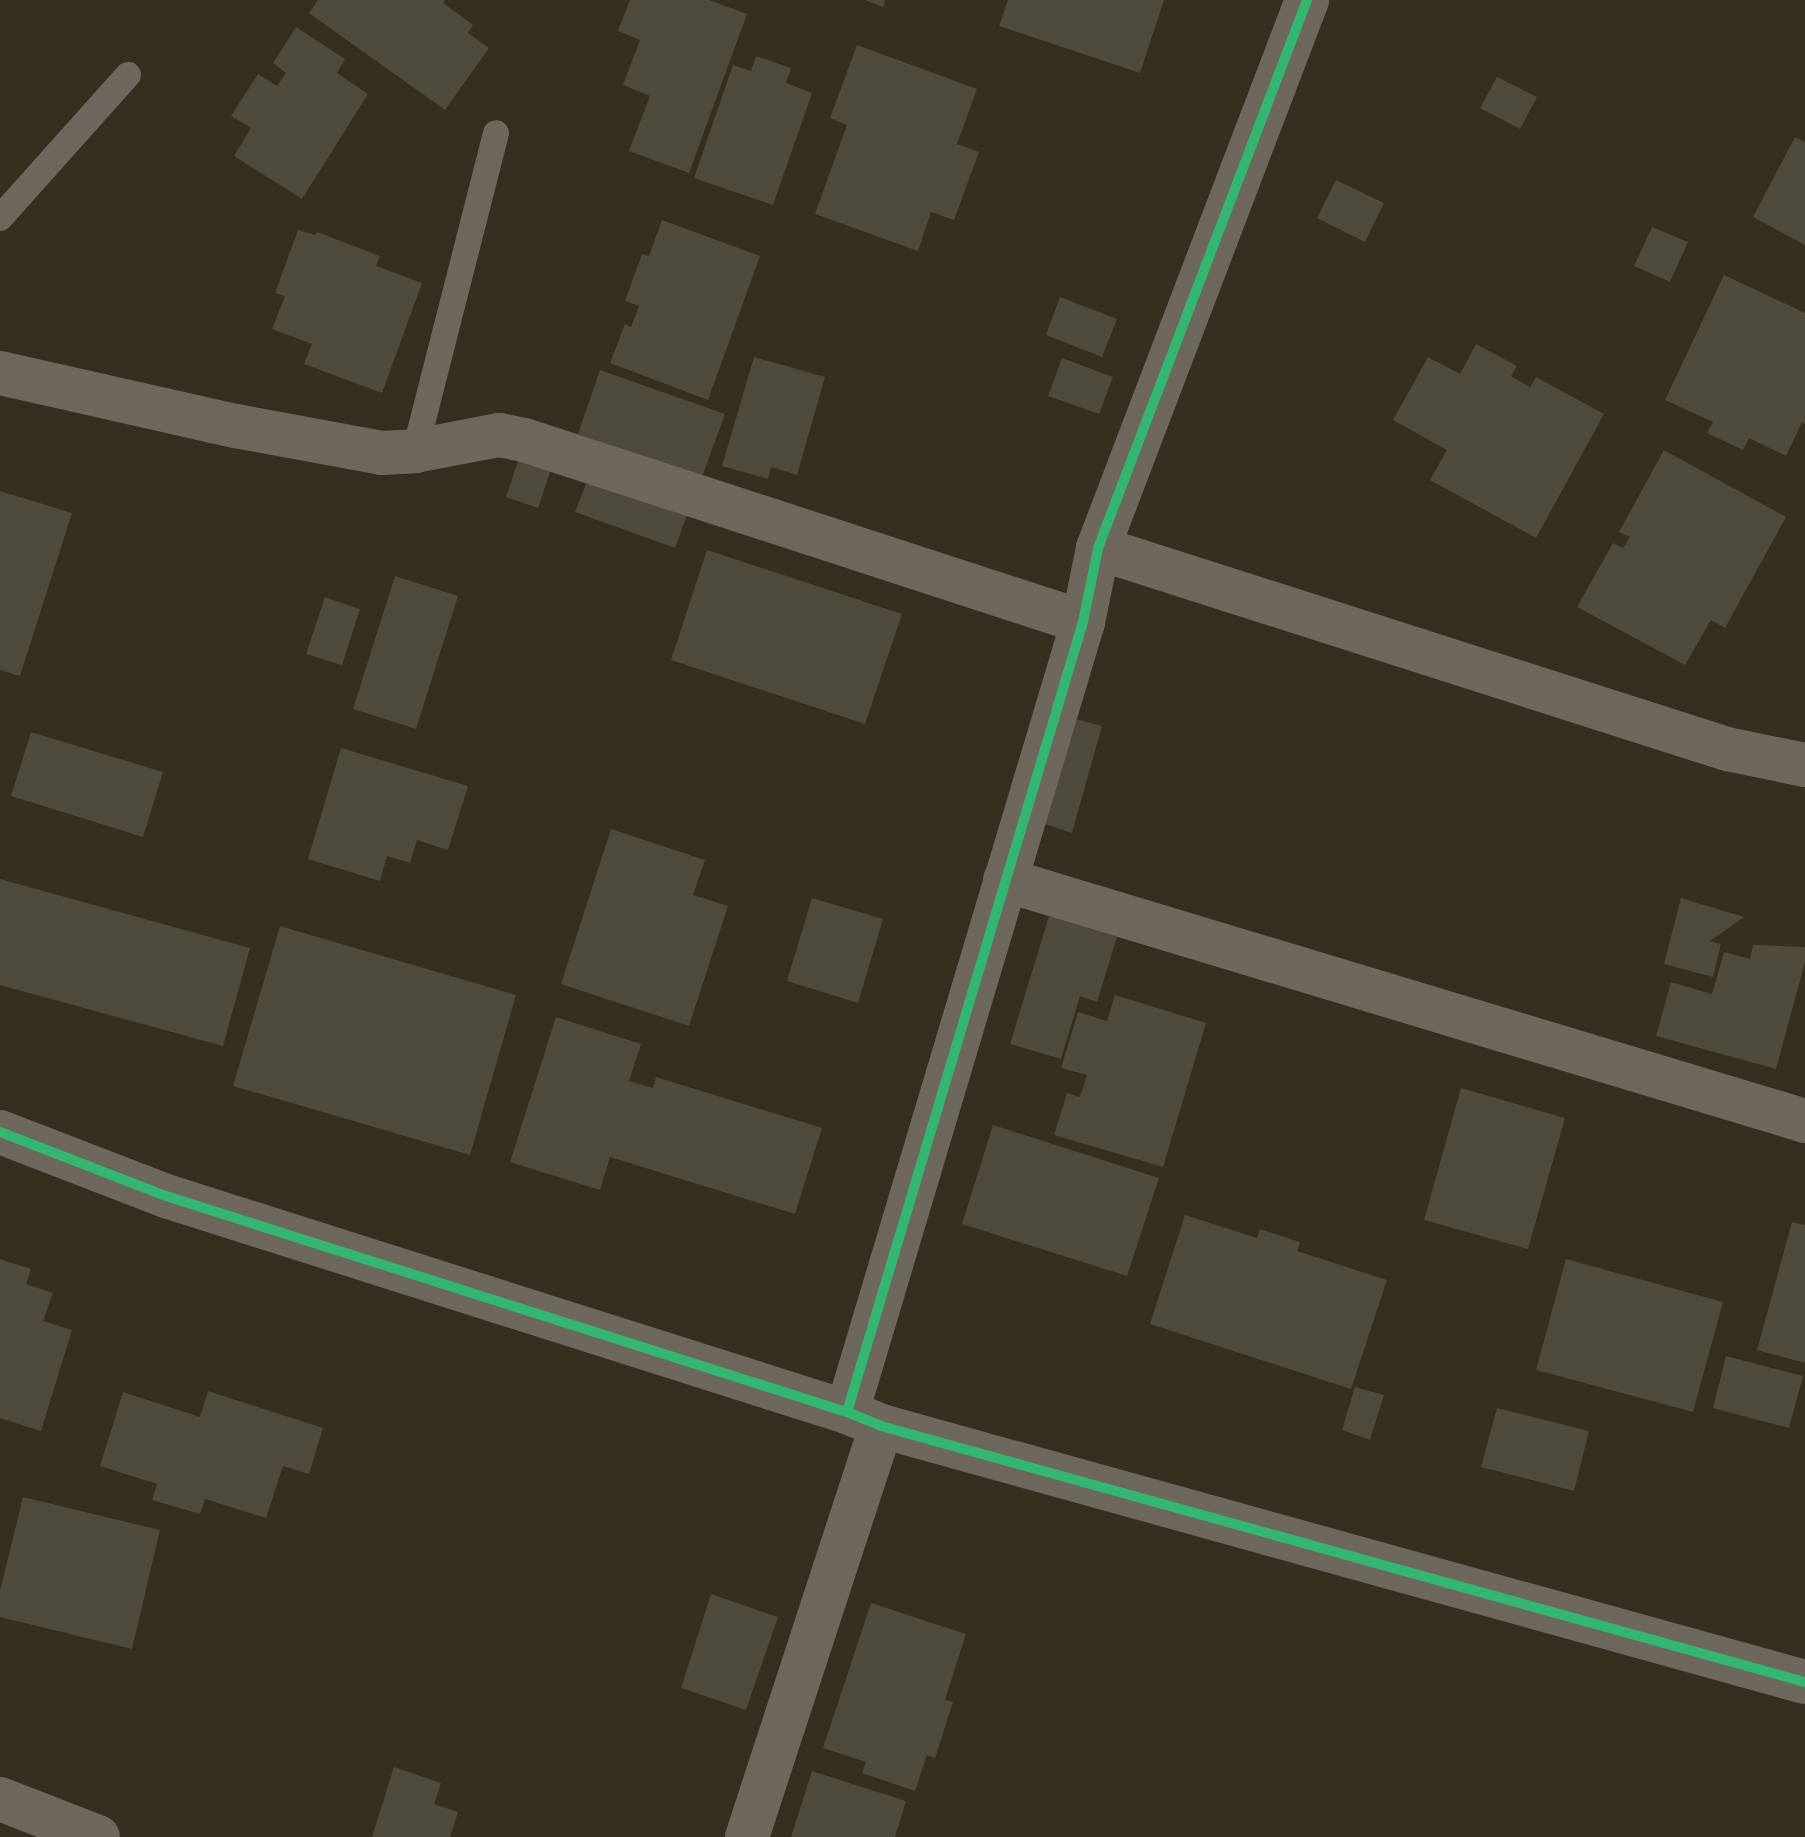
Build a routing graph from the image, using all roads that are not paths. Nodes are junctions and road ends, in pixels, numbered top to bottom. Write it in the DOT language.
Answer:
graph roads {
  1 [pos="1307,0"];
  2 [pos="128,75"];
  3 [pos="496,133"];
  4 [pos="0,218"];
  5 [pos="0,373"];
  6 [pos="415,451"];
  7 [pos="1098,548"];
  8 [pos="1083,622"];
  9 [pos="1805,765"];
  10 [pos="1005,880"];
  11 [pos="1805,1121"];
  12 [pos="0,1132"];
  13 [pos="864,1419"];
  14 [pos="1805,1682"];
  15 [pos="0,1799"];
  16 [pos="98,1837"];
  17 [pos="747,1837"];
  1 -- 7 [label="street"];
  2 -- 4 [label="lane"];
  3 -- 6 [label="lane"];
  5 -- 6 [label="street"];
  6 -- 8 [label="street"];
  7 -- 8 [label="street"];
  7 -- 9 [label="street"];
  8 -- 10 [label="street"];
  10 -- 11 [label="street"];
  10 -- 13 [label="street"];
  12 -- 13 [label="street"];
  13 -- 14 [label="street"];
  13 -- 17 [label="street"];
  15 -- 16 [label="street"];
}
